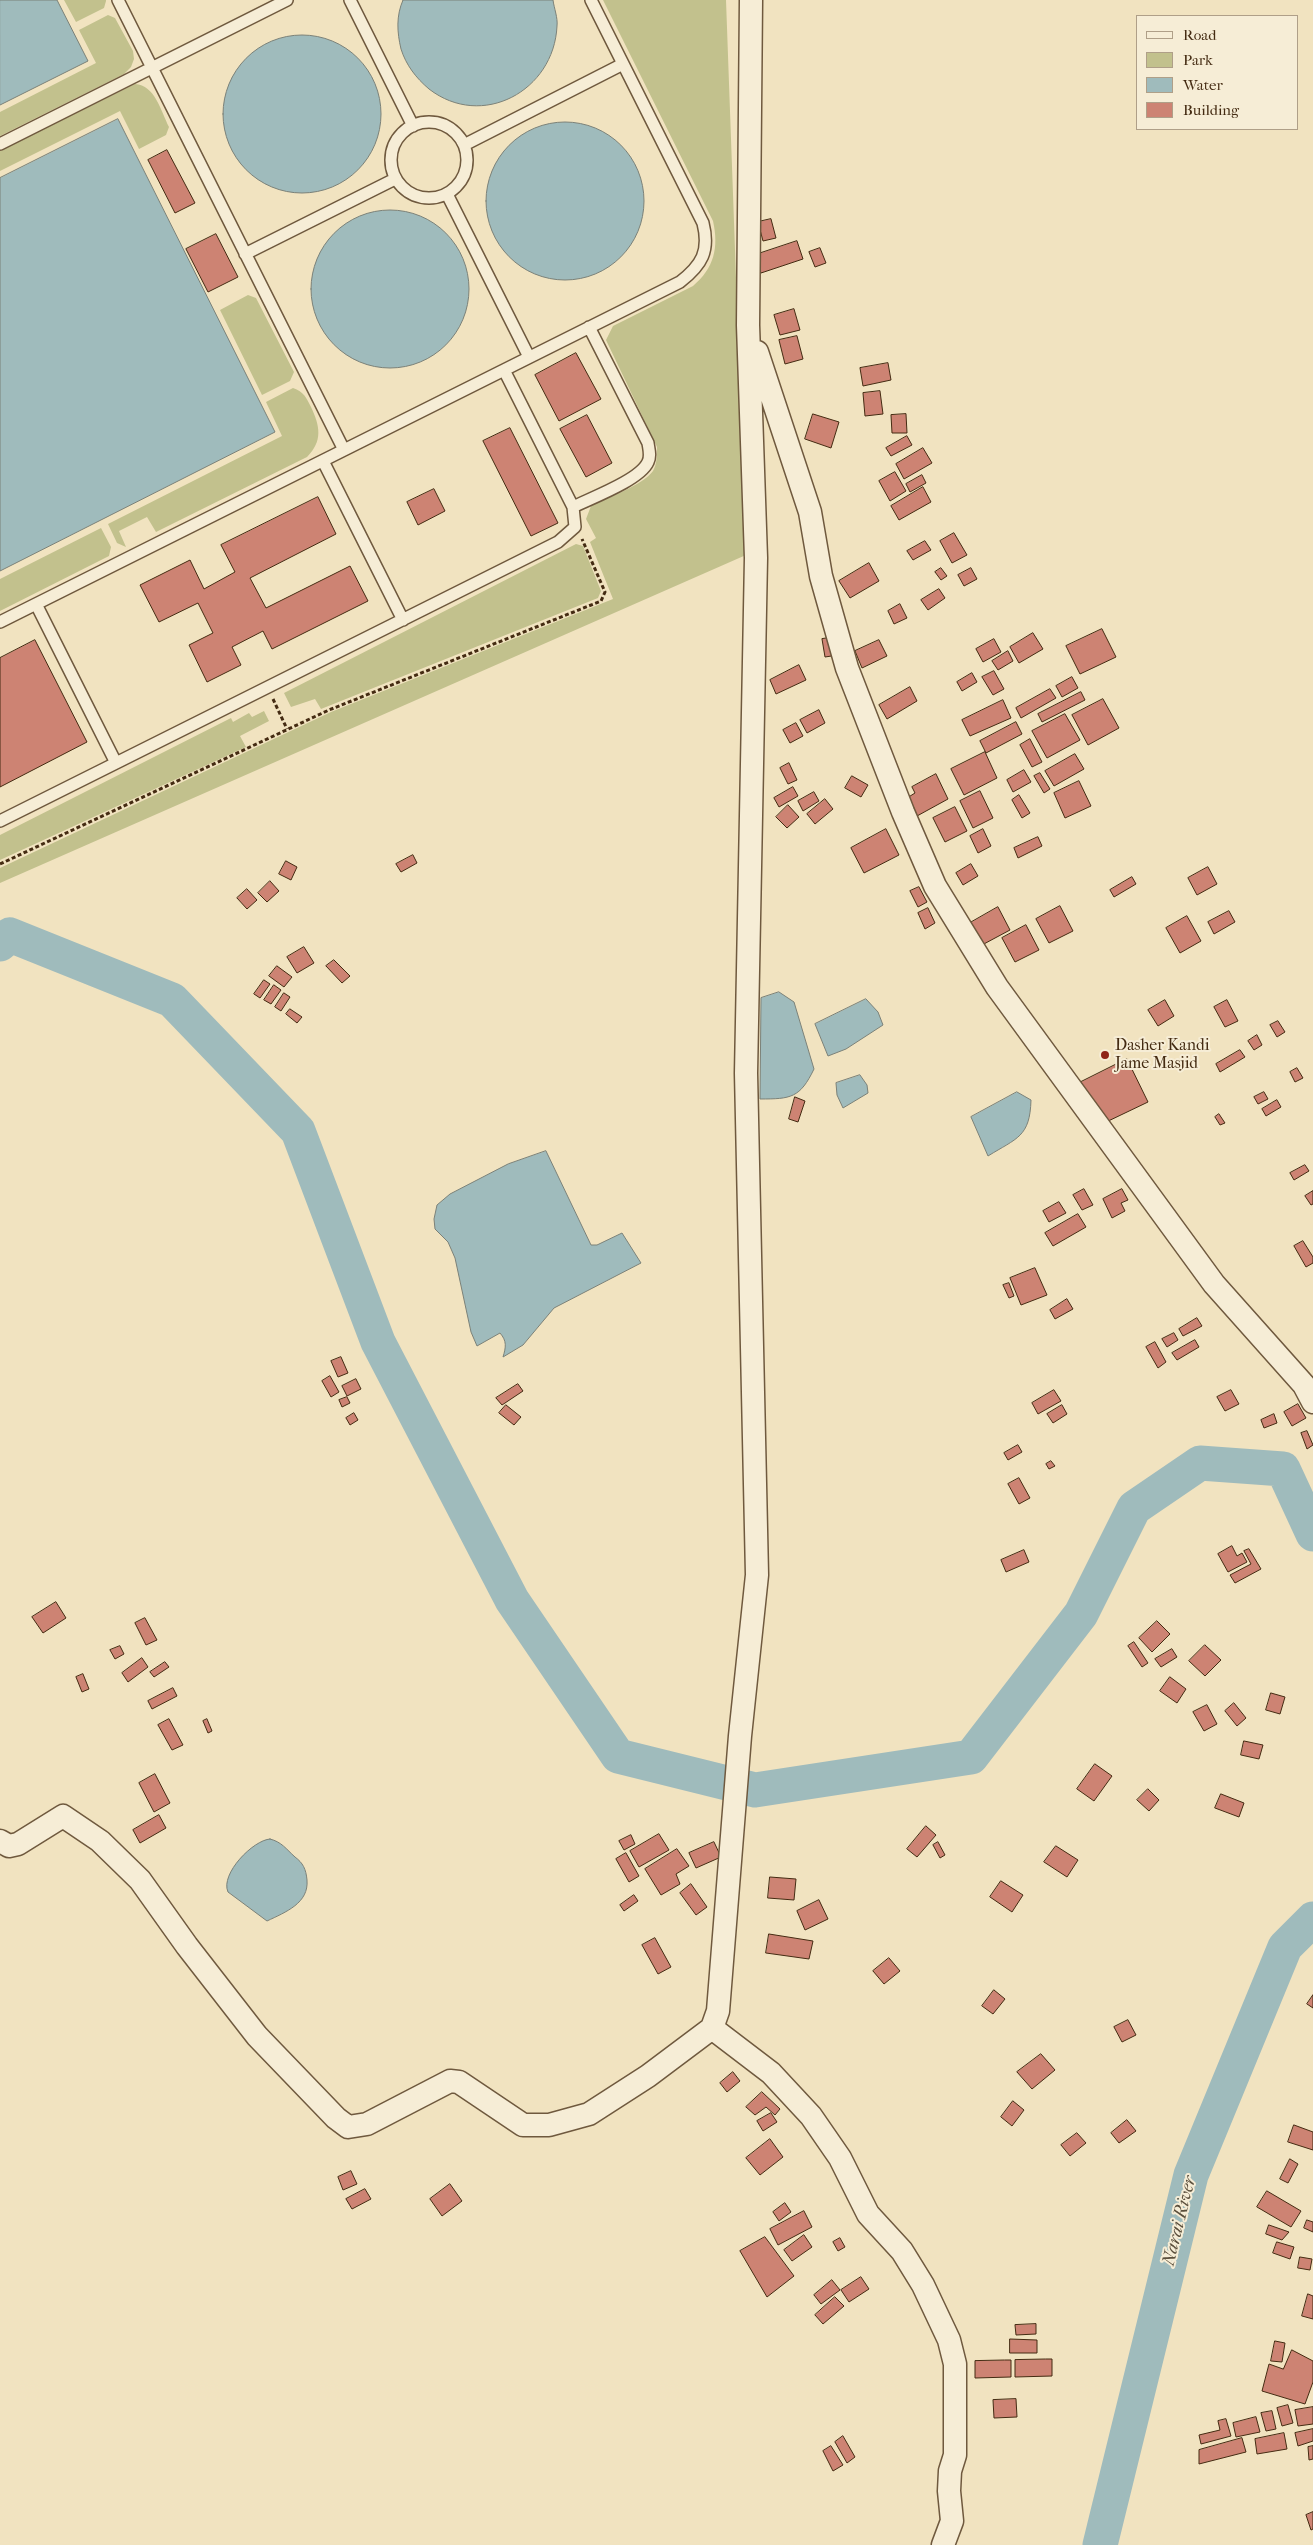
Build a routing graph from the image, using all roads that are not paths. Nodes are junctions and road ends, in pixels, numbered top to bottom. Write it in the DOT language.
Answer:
graph roads {
  1 [pos="118,0"];
  2 [pos="287,0"];
  3 [pos="350,0"];
  4 [pos="591,0"];
  5 [pos="750,0"];
  6 [pos="623,64"];
  7 [pos="152,68"];
  8 [pos="413,126"];
  9 [pos="0,144"];
  10 [pos="464,145"];
  11 [pos="395,179"];
  12 [pos="447,194"];
  13 [pos="245,254"];
  14 [pos="748,325"];
  15 [pos="589,327"];
  16 [pos="529,357"];
  17 [pos="504,370"];
  18 [pos="344,450"];
  19 [pos="323,461"];
  20 [pos="573,507"];
  21 [pos="36,604"];
  22 [pos="403,620"];
  23 [pos="0,622"];
  24 [pos="116,763"];
  25 [pos="0,821"];
  26 [pos="1313,1402"];
  27 [pos="0,1841"];
  28 [pos="715,2019"];
  29 [pos="943,2545"];
  1 -- 7 [label="lane"];
  2 -- 7 [label="lane"];
  3 -- 8 [label="lane"];
  4 -- 6 [label="lane"];
  5 -- 14 [label="street"];
  6 -- 10 [label="lane"];
  6 -- 15 [label="lane"];
  7 -- 9 [label="lane"];
  7 -- 13 [label="lane"];
  8 -- 10 [label="lane"];
  8 -- 11 [label="lane"];
  10 -- 12 [label="lane"];
  11 -- 12 [label="lane"];
  11 -- 13 [label="lane"];
  12 -- 16 [label="lane"];
  13 -- 18 [label="lane"];
  14 -- 26 [label="street"];
  14 -- 28 [label="street"];
  15 -- 16 [label="lane"];
  15 -- 20 [label="lane"];
  16 -- 17 [label="lane"];
  17 -- 18 [label="lane"];
  17 -- 20 [label="lane"];
  18 -- 19 [label="lane"];
  19 -- 21 [label="lane"];
  19 -- 22 [label="lane"];
  20 -- 22 [label="lane"];
  21 -- 23 [label="lane"];
  21 -- 24 [label="lane"];
  22 -- 24 [label="lane"];
  24 -- 25 [label="lane"];
  27 -- 28 [label="street"];
  28 -- 29 [label="street"];
}
